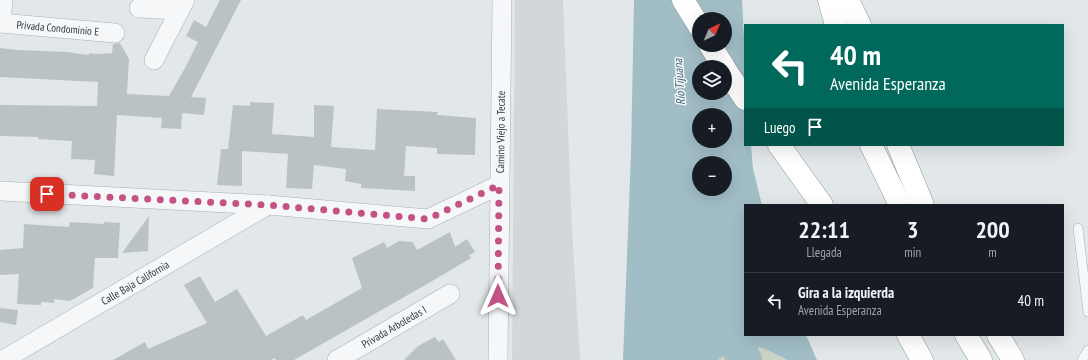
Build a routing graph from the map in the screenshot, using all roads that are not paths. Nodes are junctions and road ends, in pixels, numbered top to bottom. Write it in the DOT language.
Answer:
graph roads {
  1 [pos="2,0"];
  2 [pos="502,0"];
  3 [pos="683,0"];
  4 [pos="829,0"];
  5 [pos="848,0"];
  6 [pos="182,5"];
  7 [pos="139,8"];
  8 [pos="692,15"];
  9 [pos="0,23"];
  10 [pos="836,24"];
  11 [pos="860,24"];
  12 [pos="115,33"];
  13 [pos="154,60"];
  14 [pos="732,81"];
  15 [pos="744,98"];
  16 [pos="780,146"];
  17 [pos="871,146"];
  18 [pos="898,146"];
  19 [pos="499,185"];
  20 [pos="0,191"];
  21 [pos="822,204"];
  22 [pos="900,204"];
  23 [pos="923,204"];
  24 [pos="268,205"];
  25 [pos="1078,228"];
  26 [pos="450,294"];
  27 [pos="1088,312"];
  28 [pos="909,336"];
  29 [pos="967,336"];
  30 [pos="999,336"];
  31 [pos="1088,350"];
  32 [pos="3,360"];
  33 [pos="337,360"];
  34 [pos="498,360"];
  35 [pos="922,360"];
  36 [pos="982,360"];
  37 [pos="1013,360"];
  38 [pos="1082,360"];
  1 -- 9 [label="street"];
  2 -- 19 [label="street, Camino Viejo a Tecate"];
  3 -- 8 [label="highway"];
  4 -- 10 [label="highway"];
  5 -- 11 [label="highway"];
  6 -- 7 [label="street"];
  6 -- 13 [label="street"];
  9 -- 12 [label="street, Privada Condominio E"];
  14 -- 15 [label="highway"];
  16 -- 21 [label="highway"];
  17 -- 22 [label="highway"];
  18 -- 23 [label="highway"];
  19 -- 24 [label="street"];
  19 -- 34 [label="street, Camino Viejo a Tecate"];
  20 -- 24 [label="street"];
  24 -- 32 [label="street, Calle Baja California"];
  25 -- 27 [label="lane"];
  26 -- 33 [label="street, Privada Arboledas I"];
  28 -- 35 [label="highway"];
  29 -- 36 [label="highway"];
  30 -- 37 [label="highway"];
  31 -- 38 [label="lane"];
}
